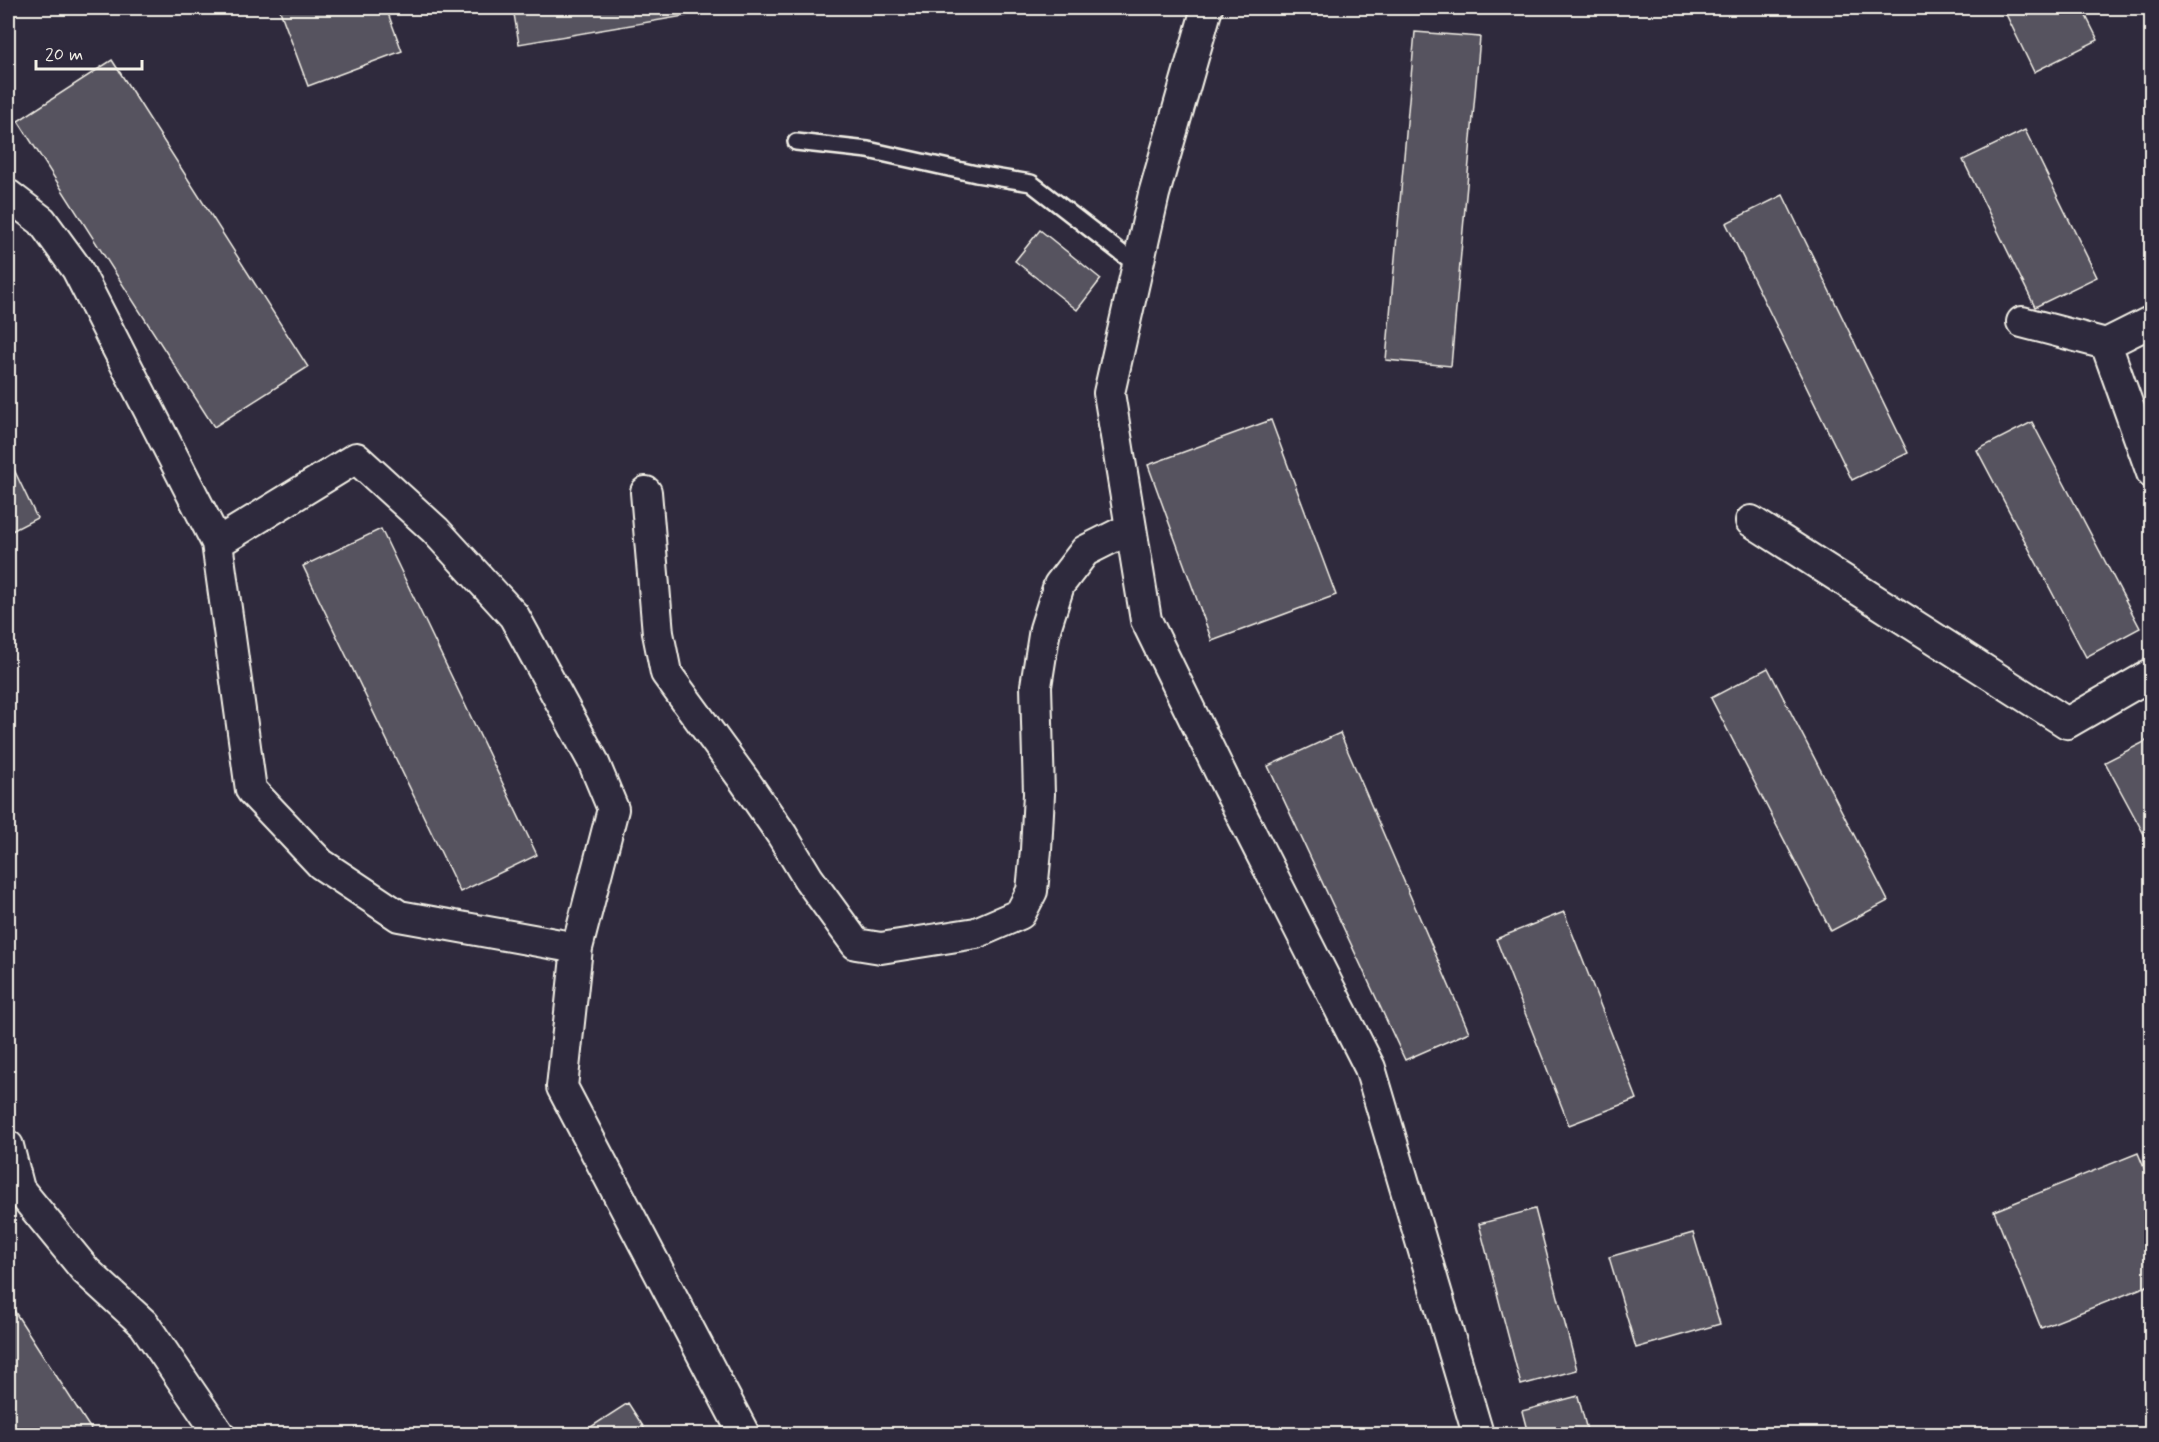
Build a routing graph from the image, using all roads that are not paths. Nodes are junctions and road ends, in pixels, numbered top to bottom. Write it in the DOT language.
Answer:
graph roads {
  1 [pos="1207,8"];
  2 [pos="796,142"];
  3 [pos="8,195"];
  4 [pos="1138,266"];
  5 [pos="2151,321"];
  6 [pos="2022,322"];
  7 [pos="2106,344"];
  8 [pos="2151,473"];
  9 [pos="646,492"];
  10 [pos="1751,521"];
  11 [pos="1131,528"];
  12 [pos="217,543"];
  13 [pos="2151,674"];
  14 [pos="577,948"];
  15 [pos="8,1146"];
  16 [pos="219,1434"];
  17 [pos="744,1434"];
  18 [pos="1478,1434"];
  1 -- 4 [label="street"];
  2 -- 4 [label="lane"];
  3 -- 12 [label="street"];
  4 -- 11 [label="street"];
  5 -- 7 [label="street"];
  6 -- 7 [label="street"];
  7 -- 8 [label="street"];
  9 -- 11 [label="street"];
  10 -- 13 [label="street"];
  11 -- 18 [label="street"];
  12 -- 14 [label="street"];
  12 -- 14 [label="street"];
  14 -- 17 [label="street"];
  15 -- 16 [label="street"];
}
